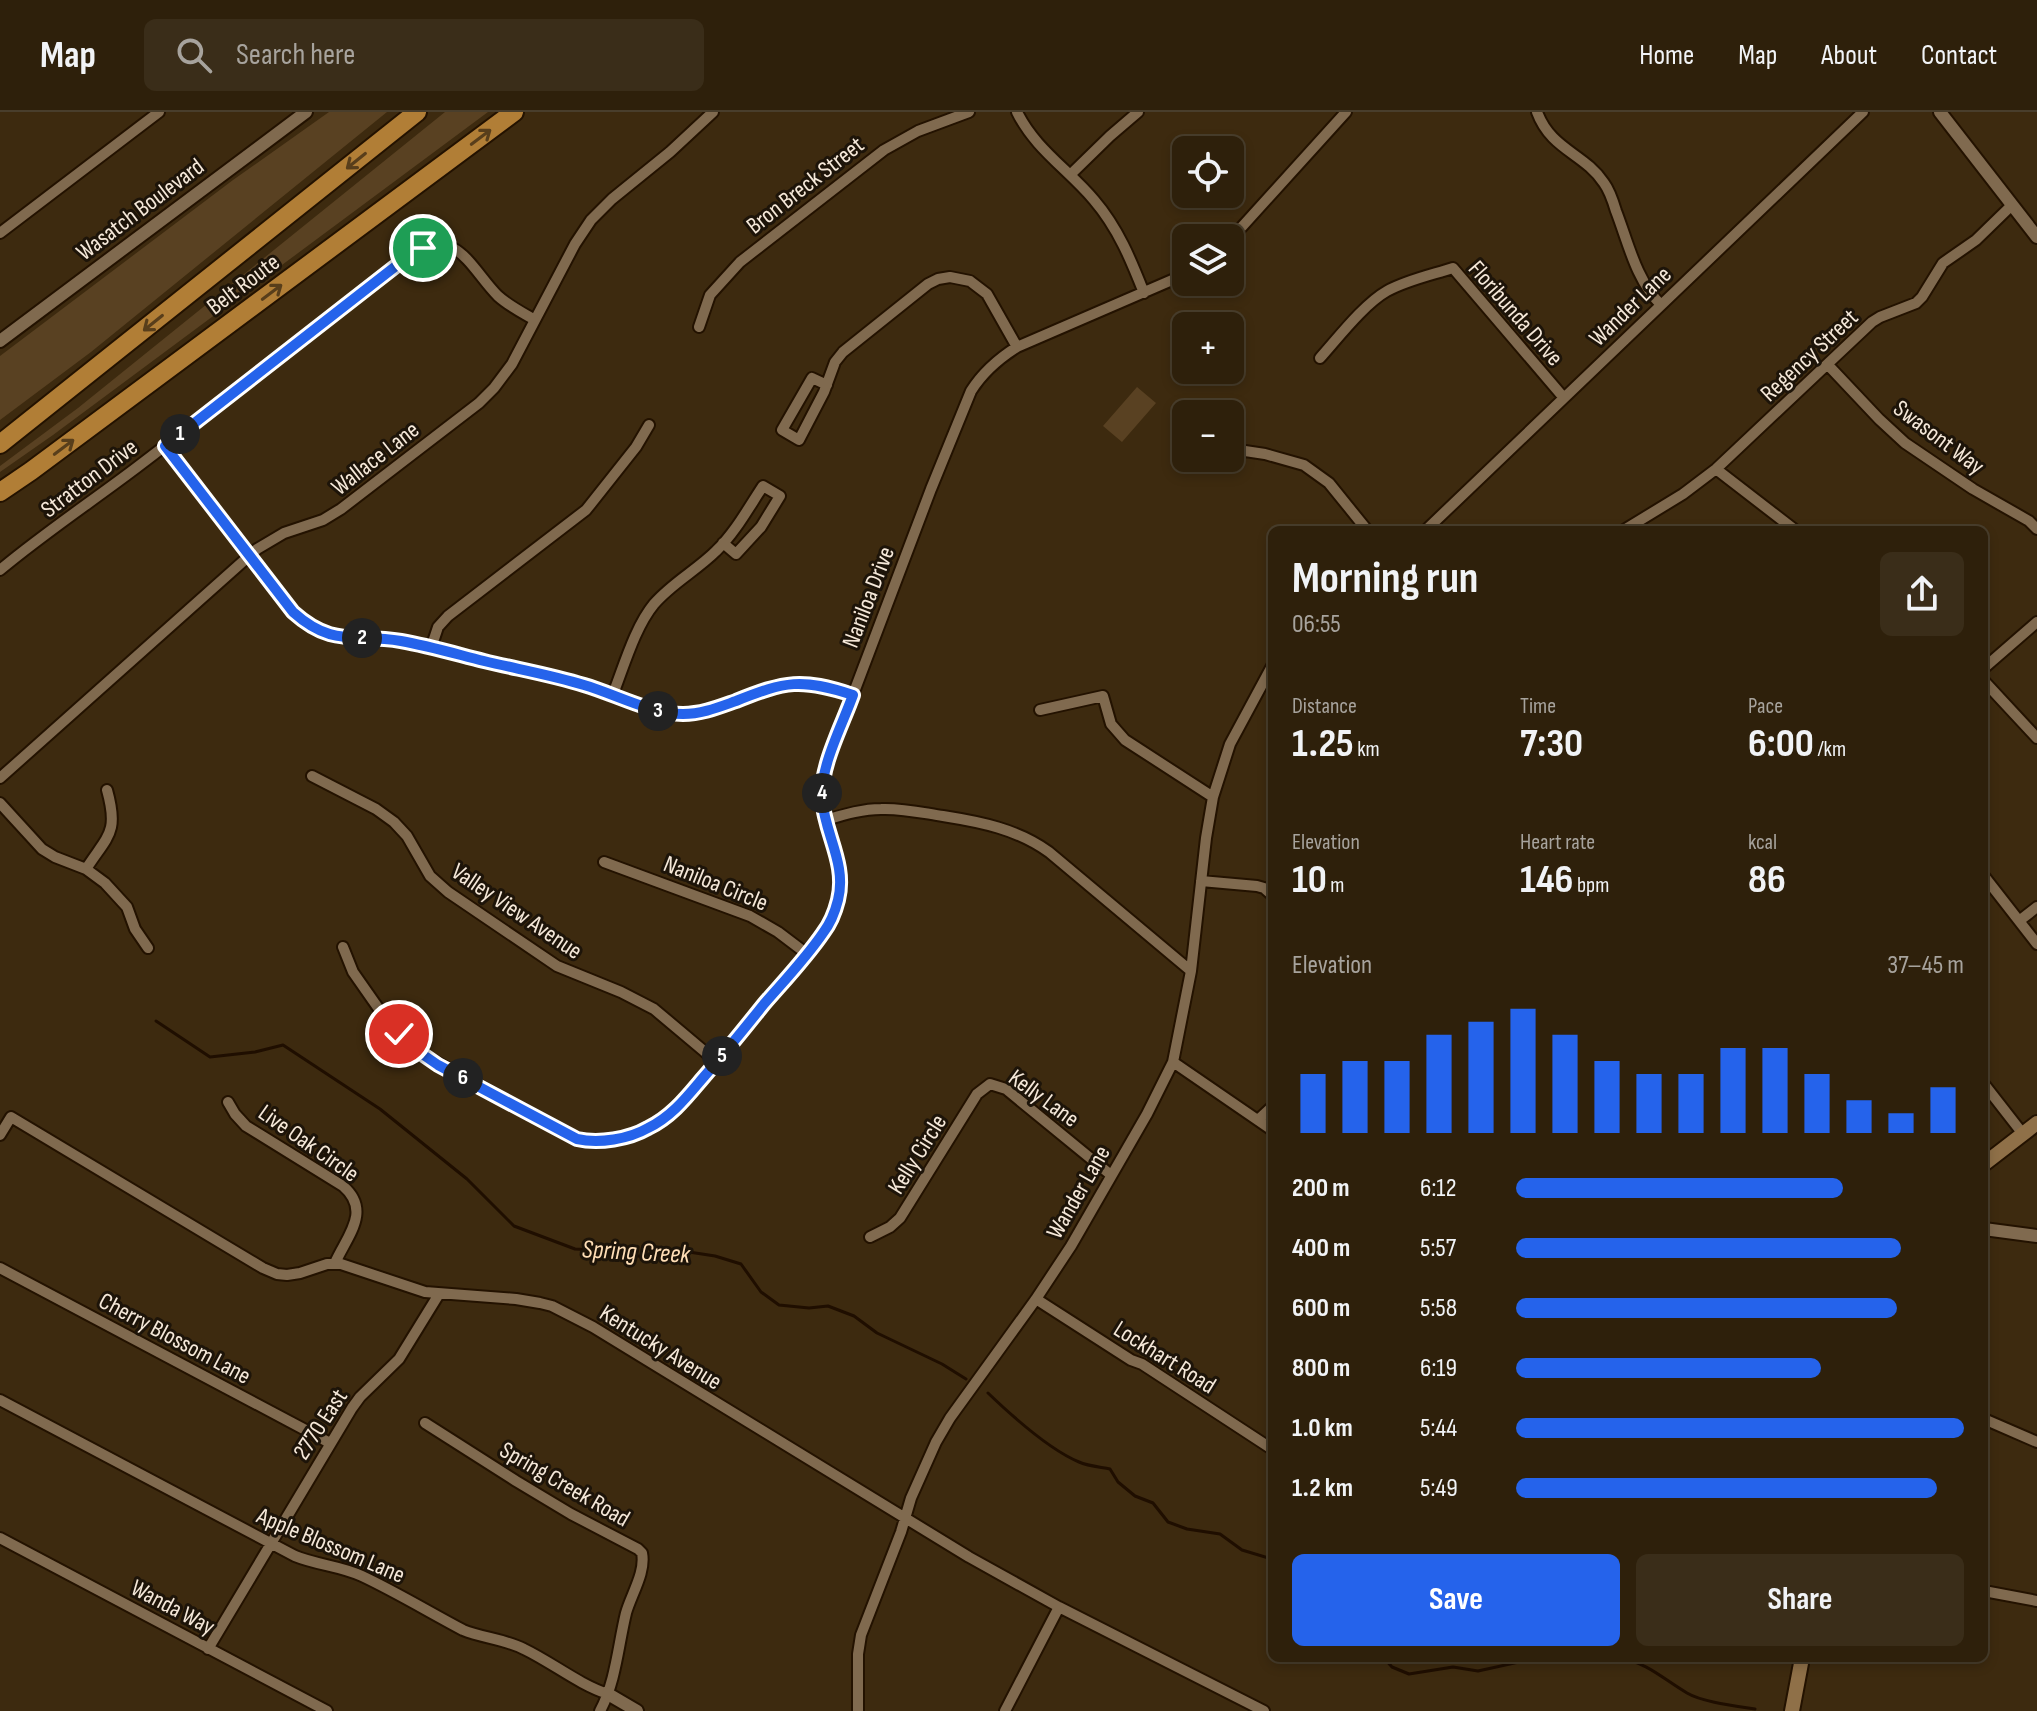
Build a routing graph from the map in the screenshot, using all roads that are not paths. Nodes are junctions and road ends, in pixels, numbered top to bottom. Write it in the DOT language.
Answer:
graph roads {
  1 [pos="159,112"];
  2 [pos="306,112"];
  3 [pos="417,112"];
  4 [pos="514,112"];
  5 [pos="713,112"];
  6 [pos="969,112"];
  7 [pos="1017,112"];
  8 [pos="1138,112"];
  9 [pos="1346,112"];
  10 [pos="1537,112"];
  11 [pos="1863,112"];
  12 [pos="1945,114"];
  13 [pos="1070,175"];
  14 [pos="2012,205"];
  15 [pos="1244,225"];
  16 [pos="0,233"];
  17 [pos="2037,237"];
  18 [pos="1172,280"];
  19 [pos="1144,293"];
  20 [pos="1661,305"];
  21 [pos="535,320"];
  22 [pos="699,327"];
  23 [pos="0,341"];
  24 [pos="1017,347"];
  25 [pos="1320,358"];
  26 [pos="1828,365"];
  27 [pos="827,385"];
  28 [pos="1564,398"];
  29 [pos="649,425"];
  30 [pos="0,444"];
  31 [pos="165,446"];
  32 [pos="1244,451"];
  33 [pos="1716,469"];
  34 [pos="0,492"];
  35 [pos="1364,526"];
  36 [pos="1430,526"];
  37 [pos="1631,526"];
  38 [pos="1790,526"];
  39 [pos="2037,529"];
  40 [pos="720,547"];
  41 [pos="250,556"];
  42 [pos="0,570"];
  43 [pos="2037,622"];
  44 [pos="431,648"];
  45 [pos="1988,665"];
  46 [pos="1268,675"];
  47 [pos="1988,685"];
  48 [pos="613,694"];
  49 [pos="853,695"];
  50 [pos="1040,710"];
  51 [pos="2037,738"];
  52 [pos="312,776"];
  53 [pos="0,778"];
  54 [pos="107,790"];
  55 [pos="1213,797"];
  56 [pos="0,803"];
  57 [pos="826,820"];
  58 [pos="604,862"];
  59 [pos="86,869"];
  60 [pos="1201,881"];
  61 [pos="1988,881"];
  62 [pos="1268,892"];
  63 [pos="2037,907"];
  64 [pos="2019,921"];
  65 [pos="2037,944"];
  66 [pos="343,947"];
  67 [pos="148,948"];
  68 [pos="807,954"];
  69 [pos="1191,971"];
  70 [pos="717,1062"];
  71 [pos="1173,1062"];
  72 [pos="990,1084"];
  73 [pos="1988,1089"];
  74 [pos="228,1102"];
  75 [pos="1268,1111"];
  76 [pos="1258,1120"];
  77 [pos="2037,1123"];
  78 [pos="1268,1127"];
  79 [pos="2023,1134"];
  80 [pos="0,1135"];
  81 [pos="1988,1161"];
  82 [pos="1111,1175"];
  83 [pos="1988,1230"];
  84 [pos="2037,1236"];
  85 [pos="870,1237"];
  86 [pos="335,1263"];
  87 [pos="0,1268"];
  88 [pos="439,1294"];
  89 [pos="1036,1299"];
  90 [pos="0,1400"];
  91 [pos="1988,1421"];
  92 [pos="425,1423"];
  93 [pos="2037,1442"];
  94 [pos="330,1443"];
  95 [pos="1268,1446"];
  96 [pos="904,1517"];
  97 [pos="0,1538"];
  98 [pos="270,1543"];
  99 [pos="1988,1592"];
  100 [pos="2037,1601"];
  101 [pos="1059,1607"];
  102 [pos="208,1649"];
  103 [pos="1801,1662"];
  104 [pos="608,1694"];
  105 [pos="327,1711"];
  106 [pos="600,1711"];
  107 [pos="637,1711"];
  108 [pos="858,1711"];
  109 [pos="1005,1711"];
  110 [pos="1264,1711"];
  111 [pos="1792,1711"];
  1 -- 16 [label="street"];
  2 -- 23 [label="street, Wasatch Boulevard"];
  3 -- 30 [label="highway, Belt Route, one-way"];
  34 -- 4 [label="highway, Belt Route, one-way"];
  5 -- 21 [label="street, Wallace Lane"];
  6 -- 22 [label="street, Bron Breck Street"];
  7 -- 13 [label="street"];
  8 -- 13 [label="street"];
  9 -- 15 [label="street"];
  10 -- 20 [label="street"];
  11 -- 20 [label="street, Wander Lane"];
  12 -- 14 [label="street"];
  13 -- 19 [label="street"];
  14 -- 17 [label="street"];
  14 -- 26 [label="street, Regency Street"];
  18 -- 19 [label="street, Naniloa Drive"];
  19 -- 24 [label="street, Naniloa Drive"];
  20 -- 28 [label="street, Wander Lane"];
  21 -- 31 [label="street, Stratton Drive"];
  21 -- 41 [label="street, Wallace Lane"];
  24 -- 27 [label="street"];
  24 -- 49 [label="street, Naniloa Drive"];
  25 -- 28 [label="street, Floribunda Drive"];
  26 -- 33 [label="street, Regency Street"];
  26 -- 39 [label="street, Swasont Way"];
  27 -- 27 [label="street"];
  28 -- 36 [label="street, Wander Lane"];
  29 -- 44 [label="street"];
  31 -- 41 [label="street"];
  31 -- 42 [label="street, Stratton Drive"];
  32 -- 35 [label="street"];
  33 -- 37 [label="street, Regency Street"];
  33 -- 38 [label="street"];
  40 -- 40 [label="street"];
  40 -- 48 [label="street"];
  41 -- 44 [label="street"];
  41 -- 53 [label="street, Wallace Lane"];
  43 -- 45 [label="street"];
  44 -- 48 [label="street"];
  46 -- 55 [label="street, Wander Lane"];
  47 -- 51 [label="street"];
  48 -- 49 [label="street"];
  49 -- 57 [label="street, Naniloa Drive"];
  50 -- 55 [label="street"];
  52 -- 70 [label="street, Valley View Avenue"];
  54 -- 59 [label="street"];
  55 -- 60 [label="street, Wander Lane"];
  56 -- 59 [label="street"];
  57 -- 68 [label="street, Naniloa Drive"];
  57 -- 69 [label="street"];
  58 -- 68 [label="street, Naniloa Circle"];
  59 -- 67 [label="street"];
  60 -- 62 [label="street"];
  60 -- 69 [label="street, Wander Lane"];
  61 -- 64 [label="street"];
  63 -- 64 [label="street"];
  64 -- 65 [label="street"];
  66 -- 70 [label="street, Naniloa Drive"];
  68 -- 70 [label="street, Naniloa Drive"];
  69 -- 71 [label="street, Wander Lane"];
  71 -- 76 [label="street"];
  71 -- 82 [label="street, Wander Lane"];
  72 -- 82 [label="street, Kelly Lane"];
  72 -- 85 [label="street, Kelly Circle"];
  73 -- 79 [label="street"];
  74 -- 86 [label="street, Live Oak Circle"];
  75 -- 76 [label="street"];
  76 -- 78 [label="street"];
  77 -- 79 [label="main road"];
  79 -- 81 [label="main road"];
  80 -- 86 [label="street"];
  82 -- 89 [label="street, Wander Lane"];
  83 -- 84 [label="street"];
  86 -- 88 [label="street, Kentucky Avenue"];
  87 -- 94 [label="street, Cherry Blossom Lane"];
  88 -- 94 [label="street, 2770 East"];
  88 -- 96 [label="street, Kentucky Avenue"];
  89 -- 95 [label="street, Lockhart Road"];
  89 -- 96 [label="street, Wander Lane"];
  90 -- 98 [label="street, Apple Blossom Lane"];
  91 -- 93 [label="street"];
  92 -- 104 [label="street, Spring Creek Road"];
  94 -- 98 [label="street, 2770 East"];
  96 -- 101 [label="street, Kentucky Avenue"];
  96 -- 108 [label="street, Wander Lane"];
  97 -- 102 [label="street, Wanda Way"];
  98 -- 102 [label="street, 2770 East"];
  98 -- 104 [label="street, Apple Blossom Lane"];
  99 -- 100 [label="street"];
  101 -- 109 [label="street"];
  101 -- 110 [label="street, Kentucky Avenue"];
  102 -- 105 [label="street, Wanda Way"];
  103 -- 111 [label="main road"];
  104 -- 106 [label="street"];
  104 -- 107 [label="street"];
}
